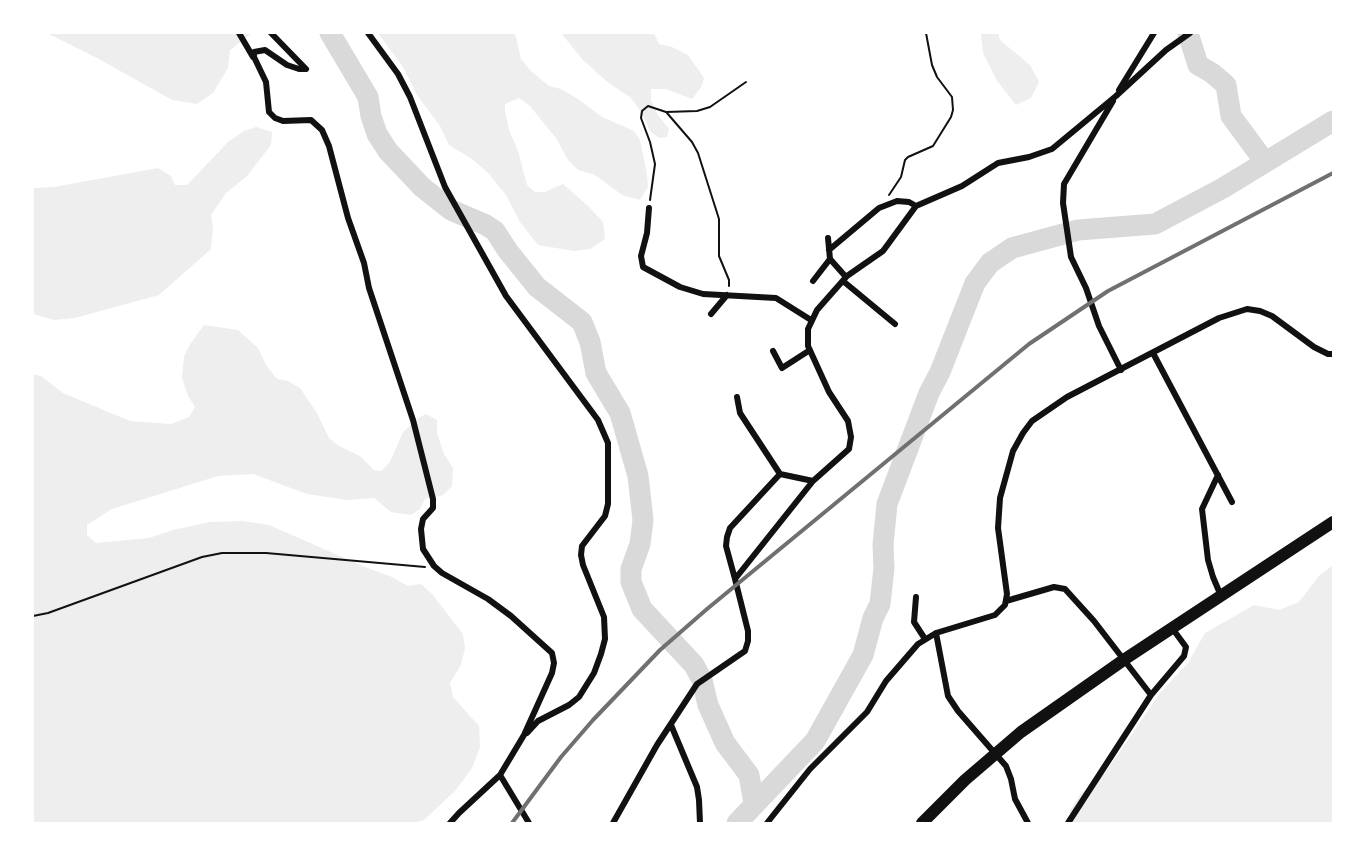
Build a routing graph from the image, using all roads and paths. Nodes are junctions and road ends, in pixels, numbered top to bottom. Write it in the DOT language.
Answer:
graph roads {
  1 [pos="239,33"];
  2 [pos="271,33"];
  3 [pos="368,33"];
  4 [pos="926,33"];
  5 [pos="1154,33"];
  6 [pos="1190,33"];
  7 [pos="254,57"];
  8 [pos="746,82"];
  9 [pos="1116,96"];
  10 [pos="666,112"];
  11 [pos="887,203"];
  12 [pos="916,206"];
  13 [pos="649,208"];
  14 [pos="828,238"];
  15 [pos="829,250"];
  16 [pos="830,259"];
  17 [pos="844,279"];
  18 [pos="813,281"];
  19 [pos="727,295"];
  20 [pos="711,314"];
  21 [pos="811,320"];
  22 [pos="895,324"];
  23 [pos="810,350"];
  24 [pos="773,351"];
  25 [pos="1153,353"];
  26 [pos="1333,354"];
  27 [pos="1121,370"];
  28 [pos="737,397"];
  29 [pos="780,474"];
  30 [pos="1218,475"];
  31 [pos="813,481"];
  32 [pos="1233,502"];
  33 [pos="1333,522"];
  34 [pos="434,566"];
  35 [pos="735,579"];
  36 [pos="1221,596"];
  37 [pos="916,597"];
  38 [pos="1006,601"];
  39 [pos="33,616"];
  40 [pos="1173,628"];
  41 [pos="936,633"];
  42 [pos="925,639"];
  43 [pos="1123,661"];
  44 [pos="1151,695"];
  45 [pos="671,725"];
  46 [pos="524,735"];
  47 [pos="995,753"];
  48 [pos="500,775"];
  49 [pos="450,823"];
  50 [pos="529,823"];
  51 [pos="614,823"];
  52 [pos="700,823"];
  53 [pos="767,823"];
  54 [pos="922,823"];
  55 [pos="1028,823"];
  56 [pos="1068,823"];
  1 -- 7 [label="street"];
  2 -- 7 [label="street"];
  3 -- 46 [label="street"];
  4 -- 11 [label="path"];
  5 -- 9 [label="street"];
  6 -- 9 [label="street"];
  7 -- 34 [label="street"];
  8 -- 10 [label="path"];
  9 -- 12 [label="street"];
  9 -- 27 [label="street"];
  10 -- 13 [label="path"];
  10 -- 19 [label="path"];
  11 -- 12 [label="street"];
  11 -- 15 [label="street"];
  12 -- 17 [label="street"];
  13 -- 19 [label="street"];
  14 -- 15 [label="street"];
  15 -- 16 [label="street"];
  16 -- 17 [label="street"];
  16 -- 18 [label="street"];
  17 -- 21 [label="street"];
  17 -- 22 [label="street"];
  19 -- 20 [label="street"];
  19 -- 21 [label="street"];
  21 -- 23 [label="street"];
  23 -- 24 [label="street"];
  23 -- 31 [label="street"];
  25 -- 26 [label="street"];
  25 -- 27 [label="street"];
  25 -- 30 [label="street"];
  27 -- 38 [label="street"];
  28 -- 29 [label="street"];
  29 -- 31 [label="street"];
  29 -- 35 [label="street"];
  30 -- 32 [label="street"];
  30 -- 36 [label="street"];
  31 -- 35 [label="street"];
  33 -- 36 [label="highway"];
  34 -- 39 [label="path"];
  34 -- 46 [label="street"];
  35 -- 45 [label="street"];
  36 -- 40 [label="highway"];
  37 -- 42 [label="street"];
  38 -- 41 [label="street"];
  38 -- 43 [label="street"];
  40 -- 43 [label="highway"];
  40 -- 44 [label="street"];
  41 -- 42 [label="street"];
  41 -- 47 [label="street"];
  42 -- 53 [label="street"];
  43 -- 44 [label="street"];
  43 -- 47 [label="highway"];
  44 -- 56 [label="street"];
  45 -- 51 [label="street"];
  45 -- 52 [label="street"];
  46 -- 48 [label="street"];
  47 -- 54 [label="highway"];
  47 -- 55 [label="street"];
  48 -- 49 [label="street"];
  48 -- 50 [label="street"];
}
